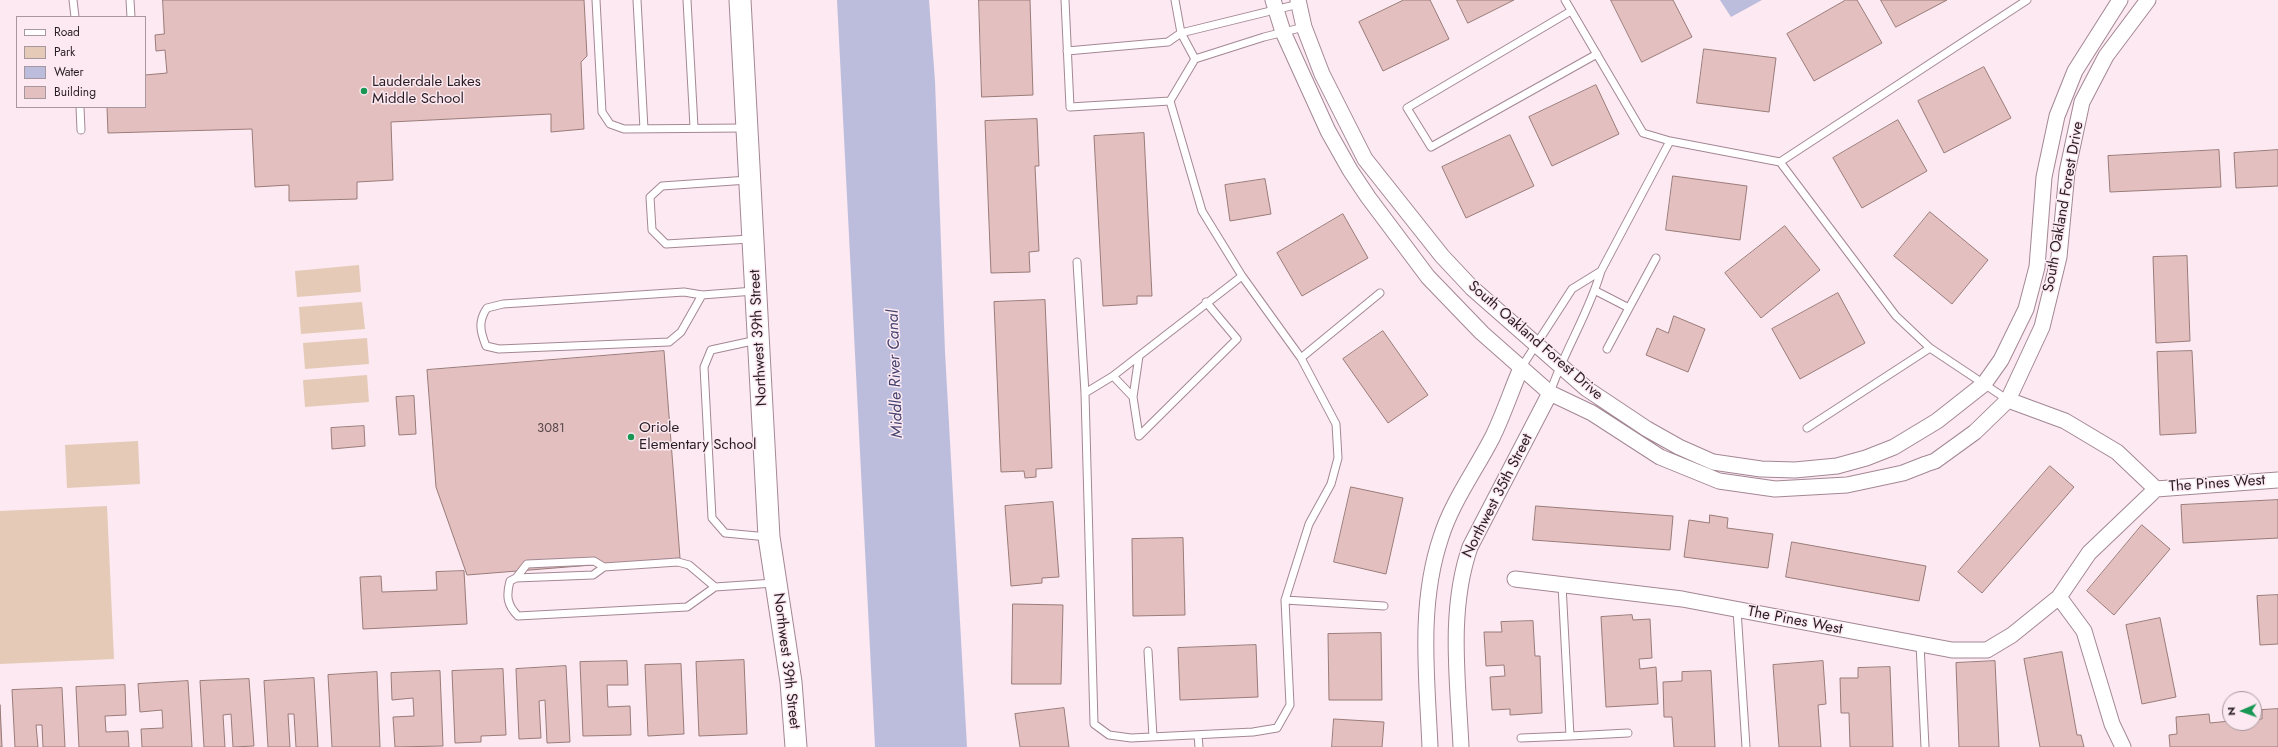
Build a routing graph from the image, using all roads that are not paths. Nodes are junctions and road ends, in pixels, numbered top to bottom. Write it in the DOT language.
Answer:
graph roads {
  1 [pos="74,0"];
  2 [pos="130,0"];
  3 [pos="596,0"];
  4 [pos="637,0"];
  5 [pos="687,0"];
  6 [pos="740,0"];
  7 [pos="1065,0"];
  8 [pos="1175,0"];
  9 [pos="1565,0"];
  10 [pos="2027,0"];
  11 [pos="2120,0"];
  12 [pos="2148,0"];
  13 [pos="1299,2"];
  14 [pos="1275,6"];
  15 [pos="1571,11"];
  16 [pos="75,16"];
  17 [pos="131,16"];
  18 [pos="1304,27"];
  19 [pos="1283,32"];
  20 [pos="1181,33"];
  21 [pos="1067,51"];
  22 [pos="1597,54"];
  23 [pos="1195,59"];
  24 [pos="1170,101"];
  25 [pos="80,108"];
  26 [pos="694,127"];
  27 [pos="747,128"];
  28 [pos="644,129"];
  29 [pos="81,130"];
  30 [pos="1670,141"];
  31 [pos="1780,162"];
  32 [pos="750,180"];
  33 [pos="753,238"];
  34 [pos="1656,258"];
  35 [pos="1077,262"];
  36 [pos="1601,271"];
  37 [pos="1242,276"];
  38 [pos="756,290"];
  39 [pos="1596,290"];
  40 [pos="1380,293"];
  41 [pos="702,295"];
  42 [pos="1206,302"];
  43 [pos="1629,308"];
  44 [pos="759,339"];
  45 [pos="1535,343"];
  46 [pos="1930,348"];
  47 [pos="1607,349"];
  48 [pos="1139,356"];
  49 [pos="1301,358"];
  50 [pos="1560,364"];
  51 [pos="1520,368"];
  52 [pos="1113,376"];
  53 [pos="1984,384"];
  54 [pos="1085,393"];
  55 [pos="1550,393"];
  56 [pos="1133,397"];
  57 [pos="2008,400"];
  58 [pos="1807,428"];
  59 [pos="2278,480"];
  60 [pos="2156,489"];
  61 [pos="769,537"];
  62 [pos="604,567"];
  63 [pos="516,578"];
  64 [pos="1515,579"];
  65 [pos="776,582"];
  66 [pos="1562,585"];
  67 [pos="715,587"];
  68 [pos="2059,598"];
  69 [pos="1285,600"];
  70 [pos="1384,606"];
  71 [pos="1737,610"];
  72 [pos="1920,644"];
  73 [pos="1148,651"];
  74 [pos="1628,733"];
  75 [pos="1198,735"];
  76 [pos="1570,736"];
  77 [pos="1153,737"];
  78 [pos="1521,738"];
  79 [pos="796,747"];
  80 [pos="1199,747"];
  81 [pos="1430,747"];
  82 [pos="1461,747"];
  83 [pos="1746,747"];
  84 [pos="1925,747"];
  85 [pos="2123,747"];
  1 -- 16 [label="lane"];
  2 -- 17 [label="lane"];
  3 -- 28 [label="lane"];
  4 -- 28 [label="lane"];
  5 -- 26 [label="lane"];
  6 -- 27 [label="street, Northwest 39th Street"];
  7 -- 21 [label="lane"];
  8 -- 20 [label="lane"];
  9 -- 15 [label="lane"];
  10 -- 31 [label="lane"];
  11 -- 53 [label="street, South Oakland Forest Drive"];
  12 -- 57 [label="street, South Oakland Forest Drive"];
  13 -- 14 [label="lane"];
  13 -- 18 [label="street, South Oakland Forest Drive"];
  14 -- 19 [label="street, South Oakland Forest Drive"];
  14 -- 20 [label="lane"];
  15 -- 22 [label="lane"];
  15 -- 22 [label="lane"];
  18 -- 19 [label="lane"];
  18 -- 45 [label="street, South Oakland Forest Drive"];
  19 -- 23 [label="lane"];
  19 -- 51 [label="street, South Oakland Forest Drive"];
  20 -- 21 [label="lane"];
  20 -- 23 [label="lane"];
  21 -- 24 [label="lane"];
  22 -- 30 [label="lane"];
  23 -- 24 [label="lane"];
  24 -- 37 [label="lane"];
  25 -- 29 [label="lane"];
  26 -- 27 [label="lane"];
  26 -- 28 [label="lane"];
  27 -- 32 [label="street, Northwest 39th Street"];
  30 -- 31 [label="lane"];
  30 -- 36 [label="lane"];
  31 -- 46 [label="lane"];
  32 -- 33 [label="street, Northwest 39th Street"];
  32 -- 33 [label="lane"];
  33 -- 38 [label="street, Northwest 39th Street"];
  34 -- 43 [label="lane"];
  35 -- 54 [label="lane"];
  36 -- 39 [label="lane"];
  36 -- 45 [label="lane"];
  37 -- 42 [label="lane"];
  37 -- 49 [label="lane"];
  38 -- 41 [label="lane"];
  38 -- 44 [label="street, Northwest 39th Street"];
  39 -- 43 [label="lane"];
  39 -- 50 [label="lane"];
  40 -- 49 [label="lane"];
  41 -- 41 [label="lane"];
  42 -- 48 [label="lane"];
  42 -- 56 [label="lane"];
  43 -- 47 [label="lane"];
  44 -- 61 [label="street, Northwest 39th Street"];
  44 -- 61 [label="lane"];
  45 -- 50 [label="street, South Oakland Forest Drive"];
  45 -- 51 [label="lane"];
  46 -- 53 [label="lane"];
  46 -- 58 [label="lane"];
  48 -- 52 [label="lane"];
  48 -- 56 [label="lane"];
  49 -- 69 [label="lane"];
  50 -- 53 [label="street, South Oakland Forest Drive"];
  50 -- 55 [label="lane"];
  51 -- 55 [label="street, South Oakland Forest Drive"];
  51 -- 81 [label="street"];
  52 -- 54 [label="lane"];
  52 -- 56 [label="lane"];
  53 -- 57 [label="lane"];
  54 -- 77 [label="lane"];
  55 -- 57 [label="street, South Oakland Forest Drive"];
  55 -- 82 [label="street, Northwest 35th Street"];
  57 -- 60 [label="street, The Pines West"];
  59 -- 60 [label="street, The Pines West"];
  60 -- 68 [label="street, The Pines West"];
  61 -- 65 [label="street, Northwest 39th Street"];
  62 -- 63 [label="lane"];
  62 -- 63 [label="lane"];
  62 -- 67 [label="lane"];
  63 -- 67 [label="lane"];
  64 -- 66 [label="street, The Pines West"];
  65 -- 67 [label="lane"];
  65 -- 79 [label="street, Northwest 39th Street"];
  66 -- 71 [label="street, The Pines West"];
  66 -- 76 [label="lane"];
  68 -- 72 [label="street, The Pines West"];
  68 -- 85 [label="street"];
  69 -- 70 [label="lane"];
  69 -- 75 [label="lane"];
  71 -- 72 [label="street, The Pines West"];
  71 -- 83 [label="lane"];
  72 -- 84 [label="lane"];
  73 -- 77 [label="lane"];
  74 -- 76 [label="lane"];
  75 -- 77 [label="lane"];
  75 -- 80 [label="lane"];
  76 -- 78 [label="lane"];
}
